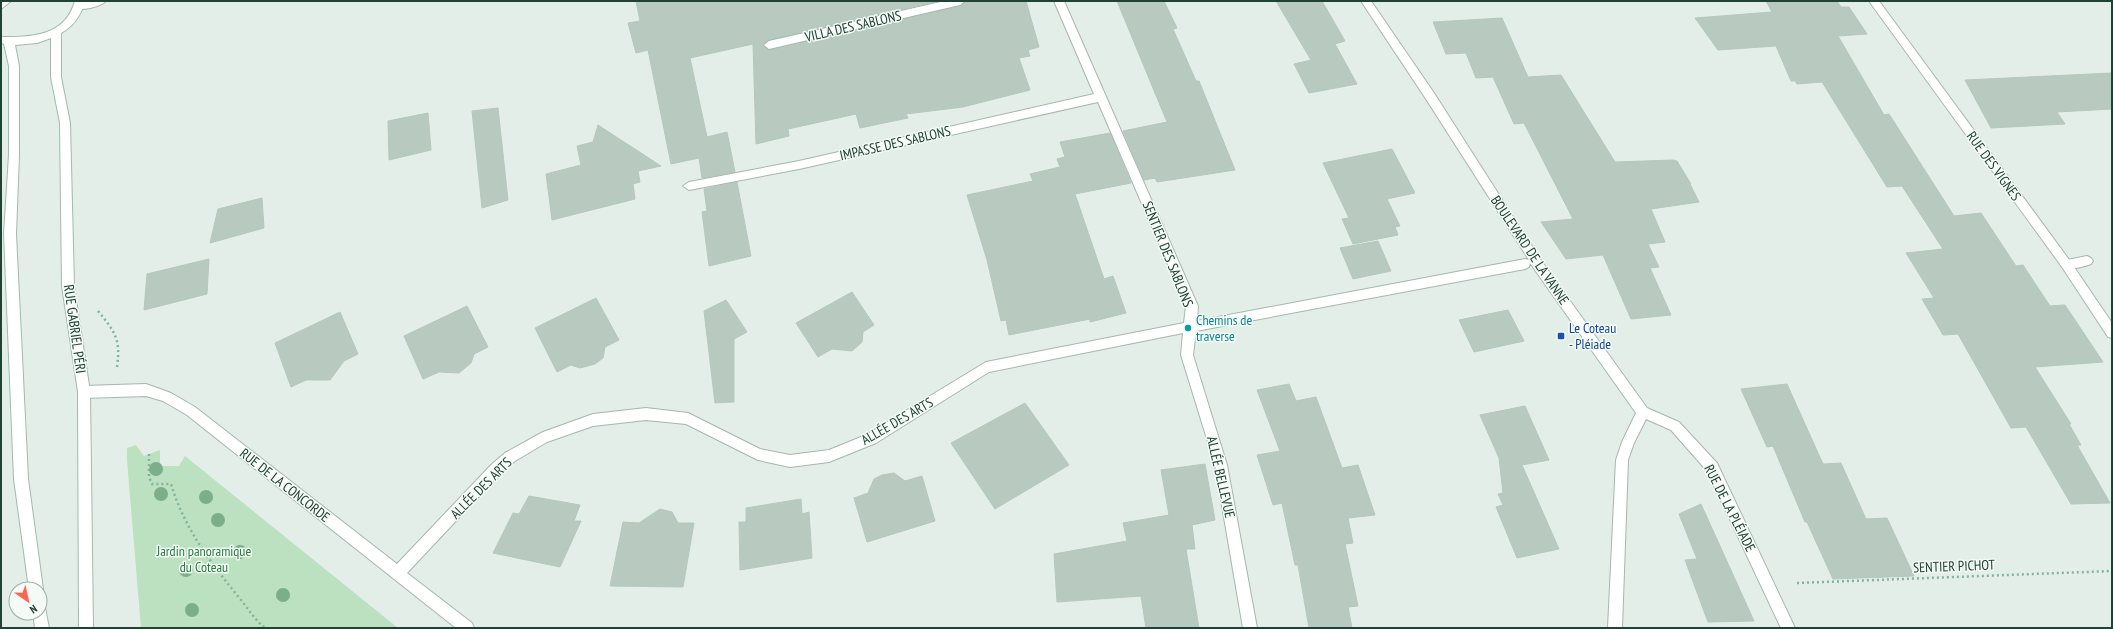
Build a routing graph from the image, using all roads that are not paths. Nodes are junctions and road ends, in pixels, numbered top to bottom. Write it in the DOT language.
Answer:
graph roads {
  1 [pos="6,1"];
  2 [pos="101,1"];
  3 [pos="960,1"];
  4 [pos="1059,1"];
  5 [pos="1366,1"];
  6 [pos="1874,1"];
  7 [pos="80,4"];
  8 [pos="1,5"];
  9 [pos="56,31"];
  10 [pos="5,41"];
  11 [pos="769,45"];
  12 [pos="1102,97"];
  13 [pos="689,186"];
  14 [pos="2087,261"];
  15 [pos="1525,264"];
  16 [pos="2066,264"];
  17 [pos="1190,327"];
  18 [pos="2112,333"];
  19 [pos="84,392"];
  20 [pos="1644,412"];
  21 [pos="398,573"];
  22 [pos="35,581"];
  23 [pos="86,628"];
  24 [pos="467,628"];
  25 [pos="1250,628"];
  26 [pos="1615,628"];
  27 [pos="1788,628"];
  1 -- 8 [label="street"];
  2 -- 7 [label="street"];
  3 -- 11 [label="street, VILLA DES SABLONS"];
  4 -- 12 [label="street, SENTIER DES SABLONS"];
  5 -- 20 [label="street, BOULEVARD DE LA VANNE"];
  6 -- 16 [label="street, RUE DES VIGNES"];
  7 -- 9 [label="street"];
  9 -- 10 [label="street"];
  9 -- 19 [label="street, RUE GABRIEL PÉRI"];
  10 -- 22 [label="street"];
  12 -- 13 [label="street, IMPASSE DES SABLONS"];
  12 -- 17 [label="street, SENTIER DES SABLONS"];
  14 -- 16 [label="street"];
  15 -- 17 [label="street, SENTIER DES SABLONS"];
  16 -- 18 [label="street, RUE DES VIGNES"];
  17 -- 21 [label="street, ALLÉE DES ARTS"];
  17 -- 25 [label="street, ALLÉE BELLEVUE"];
  19 -- 21 [label="street, RUE DE LA CONCORDE"];
  19 -- 23 [label="street, RUE GABRIEL PÉRI"];
  20 -- 26 [label="street"];
  20 -- 27 [label="street, RUE DE LA PLÉIADE"];
  21 -- 24 [label="street, RUE DE LA CONCORDE"];
}
